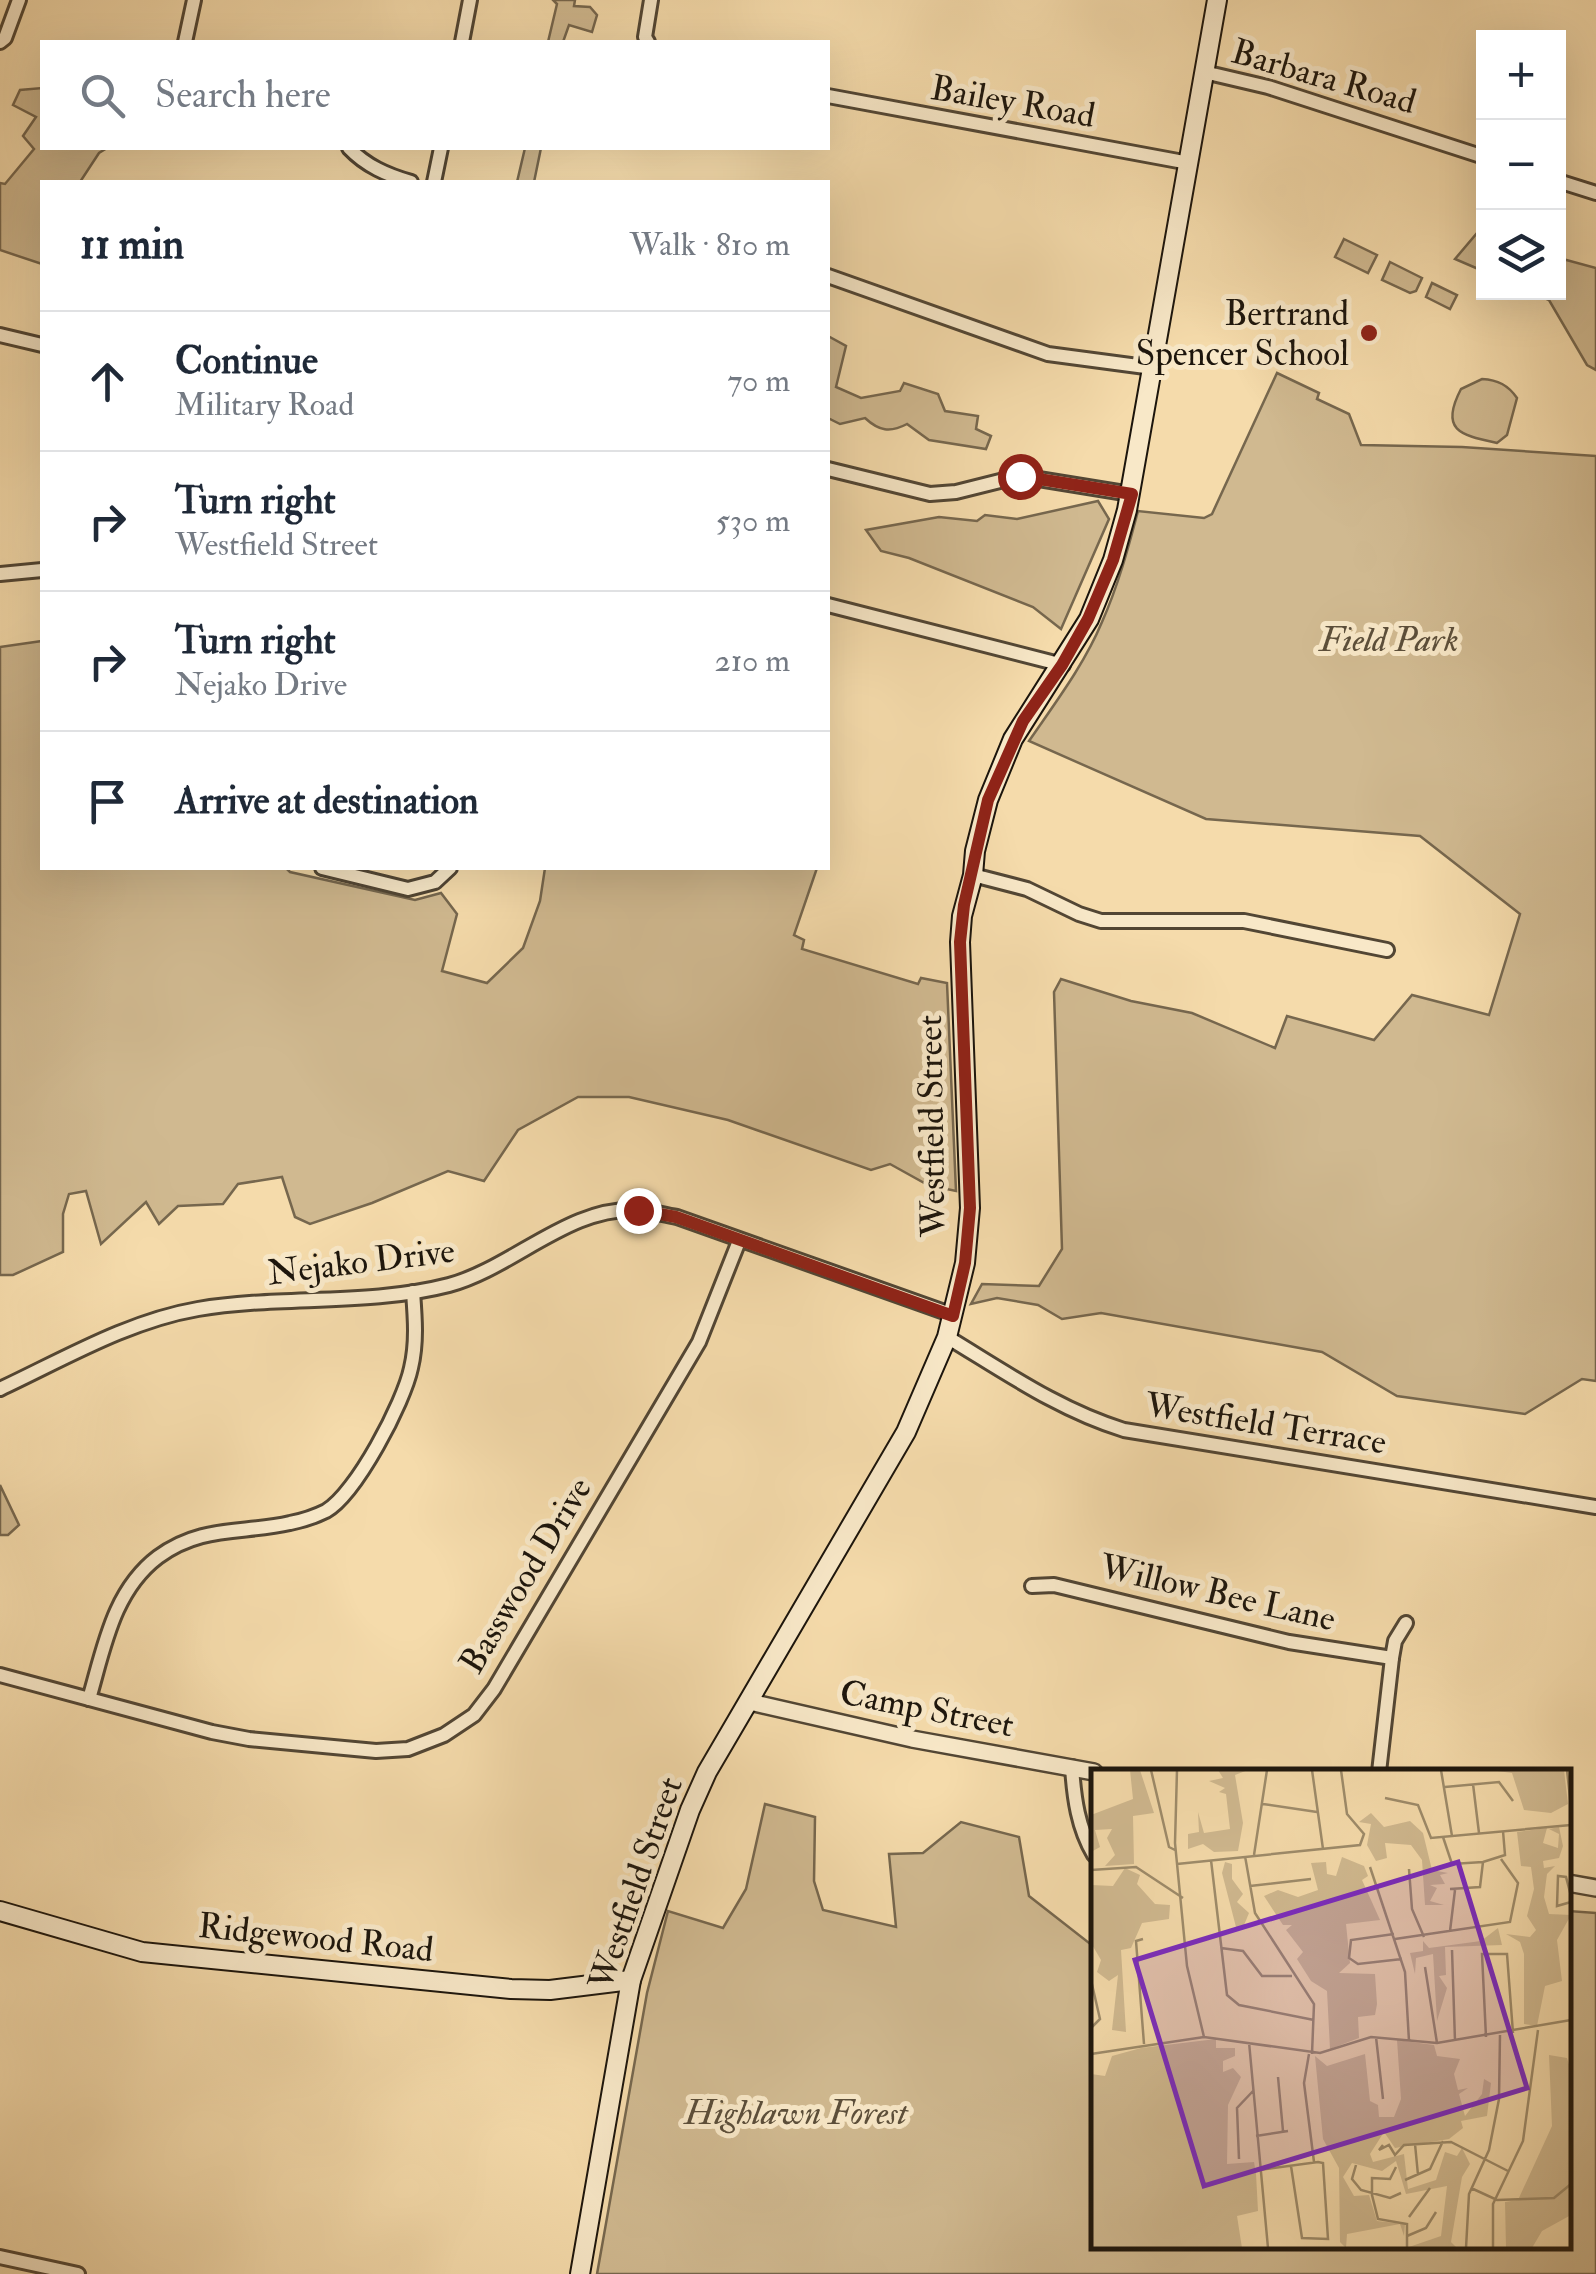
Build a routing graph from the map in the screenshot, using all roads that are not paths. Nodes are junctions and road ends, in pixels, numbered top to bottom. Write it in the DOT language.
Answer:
graph roads {
  1 [pos="19,0"];
  2 [pos="194,0"];
  3 [pos="470,0"];
  4 [pos="651,0"];
  5 [pos="1217,0"];
  6 [pos="185,40"];
  7 [pos="462,40"];
  8 [pos="647,40"];
  9 [pos="0,42"];
  10 [pos="1204,72"];
  11 [pos="830,96"];
  12 [pos="352,150"];
  13 [pos="441,150"];
  14 [pos="1476,153"];
  15 [pos="1189,163"];
  16 [pos="404,180"];
  17 [pos="434,180"];
  18 [pos="1566,184"];
  19 [pos="1596,193"];
  20 [pos="830,277"];
  21 [pos="0,335"];
  22 [pos="40,345"];
  23 [pos="1153,368"];
  24 [pos="830,469"];
  25 [pos="1132,494"];
  26 [pos="40,570"];
  27 [pos="0,574"];
  28 [pos="830,606"];
  29 [pos="1062,665"];
  30 [pos="331,870"];
  31 [pos="448,870"];
  32 [pos="973,875"];
  33 [pos="1387,950"];
  34 [pos="739,1242"];
  35 [pos="413,1292"];
  36 [pos="953,1316"];
  37 [pos="947,1337"];
  38 [pos="0,1389"];
  39 [pos="1596,1507"];
  40 [pos="1032,1586"];
  41 [pos="1406,1624"];
  42 [pos="1392,1658"];
  43 [pos="0,1675"];
  44 [pos="89,1698"];
  45 [pos="750,1702"];
  46 [pos="1072,1767"];
  47 [pos="1379,1769"];
  48 [pos="1091,1771"];
  49 [pos="1091,1851"];
  50 [pos="1571,1884"];
  51 [pos="1596,1888"];
  52 [pos="0,1911"];
  53 [pos="631,1980"];
  54 [pos="0,2257"];
  55 [pos="78,2274"];
  56 [pos="580,2274"];
  1 -- 9 [label="street"];
  2 -- 6 [label="street"];
  3 -- 7 [label="street"];
  4 -- 8 [label="street"];
  5 -- 10 [label="main road, Westfield Street"];
  10 -- 14 [label="street, Barbara Road"];
  10 -- 15 [label="main road, Westfield Street"];
  11 -- 15 [label="street, Bailey Road"];
  12 -- 16 [label="street"];
  13 -- 17 [label="street"];
  15 -- 23 [label="main road, Westfield Street"];
  18 -- 19 [label="street"];
  20 -- 23 [label="street"];
  21 -- 22 [label="street"];
  23 -- 25 [label="main road, Westfield Street"];
  24 -- 25 [label="street"];
  25 -- 29 [label="main road, Westfield Street"];
  26 -- 27 [label="street"];
  28 -- 29 [label="street"];
  29 -- 32 [label="main road, Westfield Street"];
  30 -- 31 [label="street"];
  32 -- 33 [label="street"];
  32 -- 36 [label="main road, Westfield Street"];
  34 -- 35 [label="street, Nejako Drive"];
  34 -- 36 [label="street, Nejako Drive"];
  34 -- 44 [label="street, Basswood Drive"];
  35 -- 38 [label="street, Nejako Drive"];
  35 -- 44 [label="street"];
  36 -- 37 [label="main road, Westfield Street"];
  37 -- 39 [label="street, Westfield Terrace"];
  37 -- 45 [label="main road, Westfield Street"];
  40 -- 42 [label="street, Willow Bee Lane"];
  41 -- 42 [label="street"];
  42 -- 47 [label="street"];
  43 -- 44 [label="street, Basswood Drive"];
  45 -- 46 [label="street, Camp Street"];
  45 -- 53 [label="main road, Westfield Street"];
  46 -- 48 [label="street, Camp Street"];
  46 -- 49 [label="street"];
  50 -- 51 [label="street"];
  52 -- 53 [label="main road, Ridgewood Road"];
  53 -- 56 [label="main road, Westfield Street"];
  54 -- 55 [label="street"];
}
